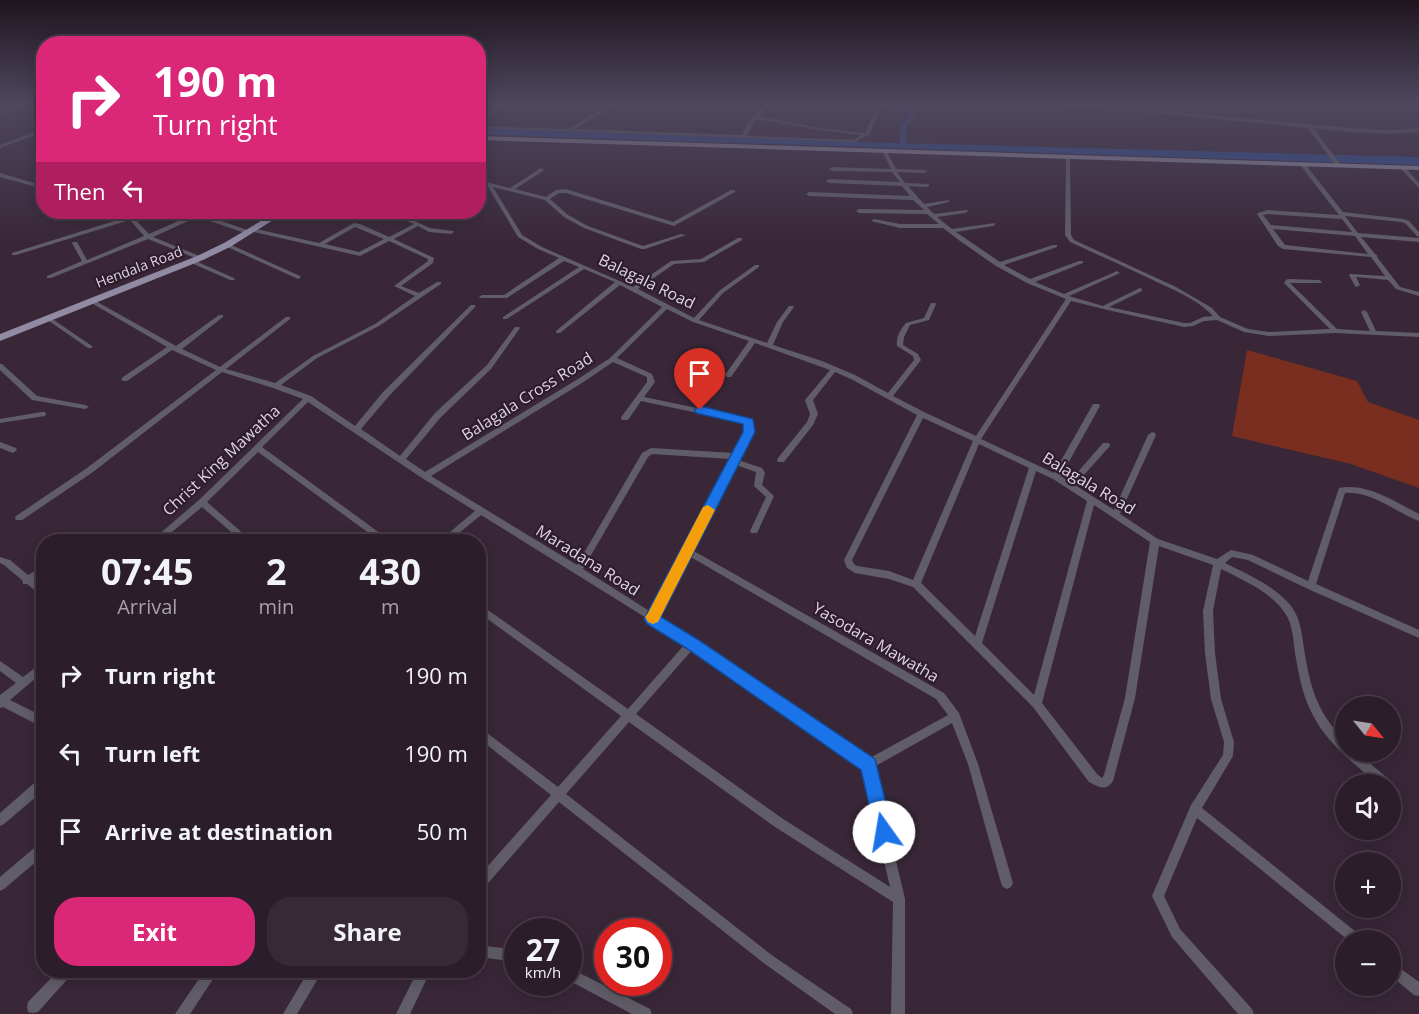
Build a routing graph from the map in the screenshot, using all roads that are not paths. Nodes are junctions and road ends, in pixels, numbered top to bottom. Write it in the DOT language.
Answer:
graph roads {
  1 [pos="863,150"];
  2 [pos="1326,150"];
  3 [pos="884,151"];
  4 [pos="1068,157"];
  5 [pos="1304,165"];
  6 [pos="1339,165"];
  7 [pos="1403,168"];
  8 [pos="1419,168"];
  9 [pos="831,169"];
  10 [pos="541,170"];
  11 [pos="894,171"];
  12 [pos="924,171"];
  13 [pos="0,175"];
  14 [pos="829,181"];
  15 [pos="486,183"];
  16 [pos="489,184"];
  17 [pos="904,185"];
  18 [pos="927,185"];
  19 [pos="36,186"];
  20 [pos="1419,186"];
  21 [pos="512,189"];
  22 [pos="733,191"];
  23 [pos="809,194"];
  24 [pos="916,198"];
  25 [pos="547,199"];
  26 [pos="947,201"];
  27 [pos="923,206"];
  28 [pos="859,211"];
  29 [pos="966,211"];
  30 [pos="931,214"];
  31 [pos="1342,215"];
  32 [pos="128,219"];
  33 [pos="132,219"];
  34 [pos="187,219"];
  35 [pos="212,219"];
  36 [pos="270,219"];
  37 [pos="407,219"];
  38 [pos="874,221"];
  39 [pos="418,224"];
  40 [pos="993,224"];
  41 [pos="945,226"];
  42 [pos="1271,227"];
  43 [pos="250,231"];
  44 [pos="953,231"];
  45 [pos="451,232"];
  46 [pos="1356,234"];
  47 [pos="683,235"];
  48 [pos="1419,235"];
  49 [pos="148,237"];
  50 [pos="387,239"];
  51 [pos="740,239"];
  52 [pos="1419,240"];
  53 [pos="75,243"];
  54 [pos="227,245"];
  55 [pos="320,245"];
  56 [pos="1055,246"];
  57 [pos="14,254"];
  58 [pos="1375,256"];
  59 [pos="564,258"];
  60 [pos="195,259"];
  61 [pos="1081,262"];
  62 [pos="86,263"];
  63 [pos="998,265"];
  64 [pos="758,266"];
  65 [pos="583,267"];
  66 [pos="1117,273"];
  67 [pos="49,277"];
  68 [pos="298,277"];
  69 [pos="1391,278"];
  70 [pos="232,279"];
  71 [pos="619,282"];
  72 [pos="1029,282"];
  73 [pos="1319,282"];
  74 [pos="439,283"];
  75 [pos="1357,285"];
  76 [pos="633,290"];
  77 [pos="1140,291"];
  78 [pos="1419,294"];
  79 [pos="420,296"];
  80 [pos="482,297"];
  81 [pos="1067,297"];
  82 [pos="90,300"];
  83 [pos="933,304"];
  84 [pos="473,306"];
  85 [pos="1106,306"];
  86 [pos="665,307"];
  87 [pos="791,307"];
  88 [pos="1364,312"];
  89 [pos="221,316"];
  90 [pos="48,318"];
  91 [pos="288,318"];
  92 [pos="505,318"];
  93 [pos="1218,318"];
  94 [pos="695,321"];
  95 [pos="517,328"];
  96 [pos="558,332"];
  97 [pos="1335,332"];
  98 [pos="1374,333"];
  99 [pos="1419,335"];
  100 [pos="0,338"];
  101 [pos="753,340"];
  102 [pos="769,346"];
  103 [pos="90,347"];
  104 [pos="174,348"];
  105 [pos="612,358"];
  106 [pos="0,366"];
  107 [pos="834,369"];
  108 [pos="222,370"];
  109 [pos="729,375"];
  110 [pos="124,379"];
  111 [pos="276,386"];
  112 [pos="889,396"];
  113 [pos="308,398"];
  114 [pos="640,398"];
  115 [pos="1096,406"];
  116 [pos="85,407"];
  117 [pos="42,414"];
  118 [pos="921,414"];
  119 [pos="625,418"];
  120 [pos="0,421"];
  121 [pos="356,430"];
  122 [pos="1152,435"];
  123 [pos="976,440"];
  124 [pos="0,445"];
  125 [pos="1106,445"];
  126 [pos="258,448"];
  127 [pos="12,450"];
  128 [pos="402,459"];
  129 [pos="734,459"];
  130 [pos="781,460"];
  131 [pos="1034,466"];
  132 [pos="425,476"];
  133 [pos="1056,477"];
  134 [pos="1070,486"];
  135 [pos="1091,500"];
  136 [pos="202,502"];
  137 [pos="480,511"];
  138 [pos="1115,516"];
  139 [pos="19,518"];
  140 [pos="1419,518"];
  141 [pos="754,531"];
  142 [pos="164,534"];
  143 [pos="240,534"];
  144 [pos="377,534"];
  145 [pos="452,534"];
  146 [pos="1155,541"];
  147 [pos="687,551"];
  148 [pos="0,560"];
  149 [pos="1218,563"];
  150 [pos="578,570"];
  151 [pos="36,574"];
  152 [pos="26,581"];
  153 [pos="916,584"];
  154 [pos="1311,586"];
  155 [pos="36,588"];
  156 [pos="486,613"];
  157 [pos="652,619"];
  158 [pos="1419,634"];
  159 [pos="692,643"];
  160 [pos="977,643"];
  161 [pos="0,665"];
  162 [pos="36,672"];
  163 [pos="23,683"];
  164 [pos="1,702"];
  165 [pos="1037,704"];
  166 [pos="627,716"];
  167 [pos="956,716"];
  168 [pos="36,719"];
  169 [pos="486,737"];
  170 [pos="1335,740"];
  171 [pos="1361,762"];
  172 [pos="868,765"];
  173 [pos="1375,774"];
  174 [pos="36,790"];
  175 [pos="557,795"];
  176 [pos="1195,808"];
  177 [pos="0,820"];
  178 [pos="36,854"];
  179 [pos="486,872"];
  180 [pos="1006,883"];
  181 [pos="0,885"];
  182 [pos="899,899"];
  183 [pos="1345,930"];
  184 [pos="486,952"];
  185 [pos="504,954"];
  186 [pos="1401,976"];
  187 [pos="60,978"];
  188 [pos="207,978"];
  189 [pos="312,978"];
  190 [pos="420,978"];
  191 [pos="582,980"];
  192 [pos="1419,990"];
  193 [pos="33,1007"];
  194 [pos="182,1014"];
  195 [pos="290,1014"];
  196 [pos="403,1014"];
  197 [pos="645,1014"];
  198 [pos="846,1014"];
  199 [pos="898,1014"];
  200 [pos="1247,1014"];
  1 -- 3 [label="main road"];
  2 -- 6 [label="street"];
  3 -- 4 [label="main road"];
  3 -- 11 [label="street"];
  4 -- 5 [label="main road"];
  4 -- 93 [label="street"];
  5 -- 6 [label="main road"];
  5 -- 31 [label="street"];
  6 -- 7 [label="main road"];
  7 -- 8 [label="main road"];
  7 -- 20 [label="street"];
  9 -- 11 [label="street"];
  10 -- 21 [label="street"];
  11 -- 12 [label="street"];
  11 -- 17 [label="street"];
  13 -- 19 [label="street"];
  14 -- 17 [label="street"];
  15 -- 16 [label="street"];
  16 -- 21 [label="street"];
  16 -- 59 [label="street, Balagala Road"];
  17 -- 18 [label="street"];
  17 -- 24 [label="street"];
  21 -- 25 [label="street"];
  22 -- 25 [label="street"];
  23 -- 24 [label="street"];
  24 -- 27 [label="street"];
  25 -- 47 [label="street"];
  26 -- 27 [label="street"];
  27 -- 30 [label="street"];
  28 -- 30 [label="street"];
  29 -- 30 [label="street"];
  30 -- 41 [label="street"];
  31 -- 42 [label="street"];
  31 -- 46 [label="street"];
  31 -- 48 [label="street"];
  32 -- 57 [label="street"];
  33 -- 49 [label="street"];
  34 -- 49 [label="street"];
  35 -- 43 [label="street"];
  36 -- 43 [label="main road, Hendala Road"];
  37 -- 39 [label="street"];
  38 -- 41 [label="street"];
  39 -- 45 [label="street"];
  39 -- 50 [label="street"];
  40 -- 44 [label="street"];
  41 -- 44 [label="street"];
  42 -- 46 [label="street"];
  42 -- 58 [label="street"];
  43 -- 54 [label="main road, Hendala Road"];
  43 -- 55 [label="street"];
  44 -- 63 [label="street"];
  46 -- 52 [label="street"];
  46 -- 58 [label="street"];
  49 -- 60 [label="street"];
  49 -- 62 [label="street"];
  50 -- 55 [label="street"];
  50 -- 55 [label="street"];
  50 -- 79 [label="street"];
  51 -- 76 [label="street"];
  53 -- 62 [label="street"];
  54 -- 60 [label="main road, Hendala Road"];
  54 -- 68 [label="street"];
  56 -- 63 [label="street"];
  58 -- 69 [label="street"];
  59 -- 65 [label="street, Balagala Road"];
  59 -- 80 [label="street"];
  60 -- 70 [label="street"];
  60 -- 82 [label="main road, Hendala Road"];
  61 -- 72 [label="street"];
  62 -- 67 [label="street"];
  63 -- 72 [label="street"];
  64 -- 94 [label="street"];
  65 -- 71 [label="street, Balagala Road"];
  65 -- 92 [label="street"];
  66 -- 81 [label="street"];
  69 -- 75 [label="street"];
  69 -- 78 [label="street"];
  71 -- 76 [label="street, Balagala Road"];
  71 -- 96 [label="street"];
  72 -- 81 [label="street"];
  73 -- 97 [label="street"];
  74 -- 79 [label="street"];
  76 -- 86 [label="street, Balagala Road"];
  77 -- 85 [label="street"];
  79 -- 111 [label="street"];
  81 -- 85 [label="street"];
  81 -- 123 [label="street"];
  82 -- 90 [label="main road, Hendala Road"];
  82 -- 104 [label="street, Maradana Road"];
  83 -- 112 [label="street"];
  84 -- 121 [label="street"];
  85 -- 93 [label="street"];
  86 -- 94 [label="street, Balagala Road"];
  86 -- 105 [label="street, Balagala Cross Road"];
  87 -- 102 [label="street"];
  88 -- 98 [label="street"];
  89 -- 104 [label="street"];
  90 -- 100 [label="main road, Hendala Road"];
  90 -- 103 [label="street"];
  91 -- 108 [label="street"];
  93 -- 97 [label="street"];
  94 -- 101 [label="street, Balagala Road"];
  95 -- 128 [label="street"];
  97 -- 98 [label="street"];
  98 -- 99 [label="street"];
  101 -- 102 [label="street, Balagala Road"];
  101 -- 109 [label="street"];
  102 -- 107 [label="street, Balagala Road"];
  104 -- 108 [label="street, Maradana Road"];
  104 -- 110 [label="street"];
  105 -- 114 [label="street"];
  105 -- 132 [label="street, Balagala Cross Road"];
  106 -- 116 [label="street"];
  107 -- 112 [label="street, Balagala Road"];
  107 -- 130 [label="street"];
  108 -- 111 [label="street, Maradana Road"];
  108 -- 139 [label="street"];
  111 -- 113 [label="street, Maradana Road"];
  112 -- 118 [label="street, Balagala Road"];
  113 -- 121 [label="street, Maradana Road"];
  113 -- 126 [label="street, Christ King Mawatha"];
  114 -- 119 [label="street"];
  114 -- 129 [label="street"];
  115 -- 133 [label="street"];
  117 -- 120 [label="street"];
  118 -- 123 [label="street, Balagala Road"];
  118 -- 153 [label="street"];
  121 -- 128 [label="street, Maradana Road"];
  122 -- 138 [label="street"];
  123 -- 131 [label="street, Balagala Road"];
  123 -- 153 [label="street"];
  124 -- 127 [label="street"];
  125 -- 134 [label="street"];
  126 -- 136 [label="street, Christ King Mawatha"];
  126 -- 144 [label="street"];
  128 -- 132 [label="street, Maradana Road"];
  129 -- 141 [label="street"];
  129 -- 147 [label="street"];
  129 -- 150 [label="street"];
  131 -- 133 [label="street, Balagala Road"];
  131 -- 160 [label="street"];
  132 -- 137 [label="street, Maradana Road"];
  133 -- 134 [label="street, Balagala Road"];
  134 -- 135 [label="street, Balagala Road"];
  135 -- 138 [label="street, Balagala Road"];
  135 -- 165 [label="street"];
  136 -- 142 [label="street, Christ King Mawatha"];
  136 -- 143 [label="street"];
  137 -- 145 [label="street"];
  137 -- 150 [label="street, Maradana Road"];
  138 -- 146 [label="street, Balagala Road"];
  140 -- 154 [label="street"];
  146 -- 149 [label="street, Balagala Road"];
  146 -- 165 [label="street"];
  147 -- 157 [label="street"];
  147 -- 167 [label="street, Yasodara Mawatha"];
  148 -- 152 [label="street"];
  149 -- 154 [label="street"];
  149 -- 170 [label="street, Balagala Road"];
  149 -- 176 [label="street"];
  150 -- 157 [label="street, Maradana Road"];
  151 -- 152 [label="street"];
  152 -- 155 [label="street"];
  153 -- 160 [label="street"];
  154 -- 158 [label="street"];
  156 -- 166 [label="street"];
  157 -- 159 [label="street, Maradana Road"];
  159 -- 166 [label="street"];
  159 -- 172 [label="street, Maradana Road"];
  160 -- 165 [label="street"];
  161 -- 163 [label="street"];
  162 -- 163 [label="street"];
  163 -- 164 [label="street"];
  164 -- 168 [label="street"];
  166 -- 175 [label="street"];
  166 -- 182 [label="street"];
  167 -- 172 [label="street"];
  167 -- 180 [label="street"];
  169 -- 175 [label="street"];
  171 -- 173 [label="street, Balagala Road"];
  172 -- 182 [label="street"];
  174 -- 177 [label="street"];
  175 -- 179 [label="street"];
  175 -- 198 [label="street"];
  176 -- 183 [label="street"];
  176 -- 200 [label="street"];
  178 -- 181 [label="street"];
  182 -- 199 [label="street"];
  184 -- 185 [label="street"];
  186 -- 192 [label="street"];
  187 -- 193 [label="street"];
  188 -- 194 [label="street"];
  189 -- 195 [label="street"];
  190 -- 196 [label="street"];
  191 -- 197 [label="street"];
}
